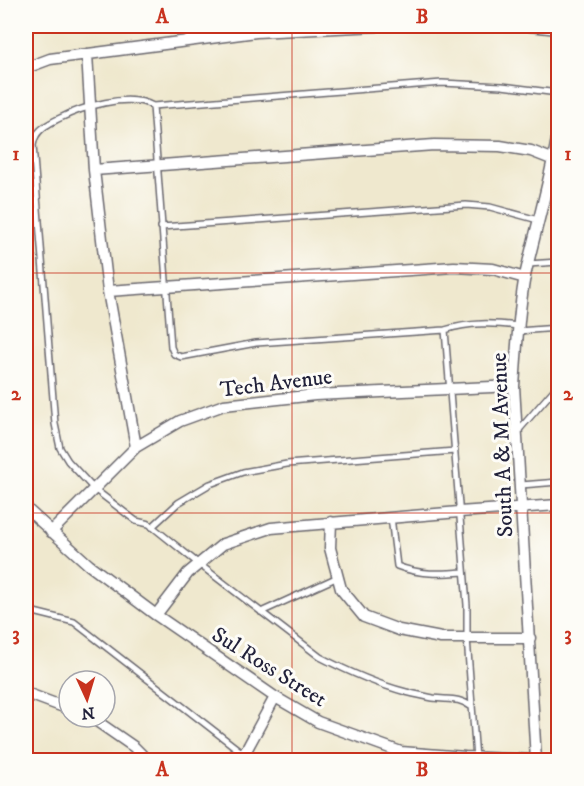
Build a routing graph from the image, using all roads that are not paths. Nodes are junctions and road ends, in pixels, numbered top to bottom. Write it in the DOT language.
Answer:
graph roads {
  1 [pos="377,26"];
  2 [pos="530,26"];
  3 [pos="558,29"];
  4 [pos="87,54"];
  5 [pos="26,68"];
  6 [pos="558,93"];
  7 [pos="90,106"];
  8 [pos="153,106"];
  9 [pos="558,133"];
  10 [pos="554,160"];
  11 [pos="158,165"];
  12 [pos="94,170"];
  13 [pos="553,185"];
  14 [pos="538,220"];
  15 [pos="162,227"];
  16 [pos="558,262"];
  17 [pos="528,264"];
  18 [pos="525,278"];
  19 [pos="165,288"];
  20 [pos="108,291"];
  21 [pos="558,328"];
  22 [pos="518,329"];
  23 [pos="446,330"];
  24 [pos="558,385"];
  25 [pos="514,386"];
  26 [pos="450,389"];
  27 [pos="517,433"];
  28 [pos="136,447"];
  29 [pos="455,451"];
  30 [pos="558,482"];
  31 [pos="520,485"];
  32 [pos="93,488"];
  33 [pos="558,505"];
  34 [pos="26,506"];
  35 [pos="522,506"];
  36 [pos="459,512"];
  37 [pos="391,517"];
  38 [pos="331,522"];
  39 [pos="152,527"];
  40 [pos="51,532"];
  41 [pos="199,564"];
  42 [pos="464,572"];
  43 [pos="338,577"];
  44 [pos="26,610"];
  45 [pos="261,612"];
  46 [pos="156,615"];
  47 [pos="467,638"];
  48 [pos="530,638"];
  49 [pos="26,693"];
  50 [pos="275,697"];
  51 [pos="57,705"];
  52 [pos="472,706"];
  53 [pos="108,729"];
  54 [pos="242,757"];
  55 [pos="476,759"];
  56 [pos="147,760"];
  57 [pos="256,760"];
  58 [pos="536,760"];
  1 -- 4 [label="street"];
  2 -- 3 [label="street"];
  4 -- 5 [label="street"];
  4 -- 7 [label="street"];
  6 -- 8 [label="lane"];
  7 -- 8 [label="lane"];
  7 -- 12 [label="street"];
  7 -- 32 [label="lane"];
  8 -- 11 [label="lane"];
  9 -- 10 [label="street, South A & M Avenue"];
  10 -- 11 [label="street"];
  10 -- 13 [label="street, South A & M Avenue"];
  11 -- 12 [label="street"];
  11 -- 15 [label="lane"];
  12 -- 20 [label="street"];
  13 -- 14 [label="street, South A & M Avenue"];
  14 -- 15 [label="lane"];
  14 -- 17 [label="street, South A & M Avenue"];
  15 -- 19 [label="lane"];
  16 -- 17 [label="lane"];
  17 -- 18 [label="street, South A & M Avenue"];
  18 -- 19 [label="street"];
  18 -- 22 [label="street, South A & M Avenue"];
  19 -- 20 [label="street"];
  19 -- 23 [label="lane"];
  20 -- 28 [label="street"];
  21 -- 22 [label="lane"];
  22 -- 23 [label="lane"];
  22 -- 25 [label="street, South A & M Avenue"];
  23 -- 26 [label="lane"];
  24 -- 27 [label="lane"];
  25 -- 26 [label="street, Tech Avenue"];
  25 -- 27 [label="street, South A & M Avenue"];
  26 -- 28 [label="street, Tech Avenue"];
  26 -- 29 [label="lane"];
  27 -- 31 [label="street, South A & M Avenue"];
  28 -- 32 [label="street, Tech Avenue"];
  29 -- 36 [label="lane"];
  29 -- 39 [label="lane"];
  30 -- 31 [label="lane"];
  31 -- 35 [label="street, South A & M Avenue"];
  32 -- 39 [label="lane"];
  32 -- 40 [label="street, Tech Avenue"];
  33 -- 35 [label="street"];
  34 -- 40 [label="street, Sul Ross Street"];
  35 -- 36 [label="street"];
  35 -- 48 [label="street, South A & M Avenue"];
  36 -- 37 [label="street"];
  36 -- 42 [label="lane"];
  37 -- 38 [label="street"];
  37 -- 42 [label="lane"];
  38 -- 41 [label="street"];
  38 -- 43 [label="street"];
  39 -- 41 [label="lane"];
  40 -- 46 [label="street, Sul Ross Street"];
  41 -- 45 [label="lane"];
  41 -- 46 [label="street"];
  42 -- 47 [label="lane"];
  43 -- 45 [label="lane"];
  43 -- 47 [label="street"];
  44 -- 54 [label="lane"];
  45 -- 52 [label="lane"];
  46 -- 50 [label="street, Sul Ross Street"];
  47 -- 48 [label="street"];
  47 -- 52 [label="lane"];
  48 -- 58 [label="street, South A & M Avenue"];
  49 -- 51 [label="street"];
  50 -- 54 [label="street"];
  50 -- 55 [label="street, Sul Ross Street"];
  52 -- 55 [label="lane"];
  53 -- 56 [label="street"];
  54 -- 57 [label="lane"];
  55 -- 58 [label="street, Sul Ross Street"];
}
